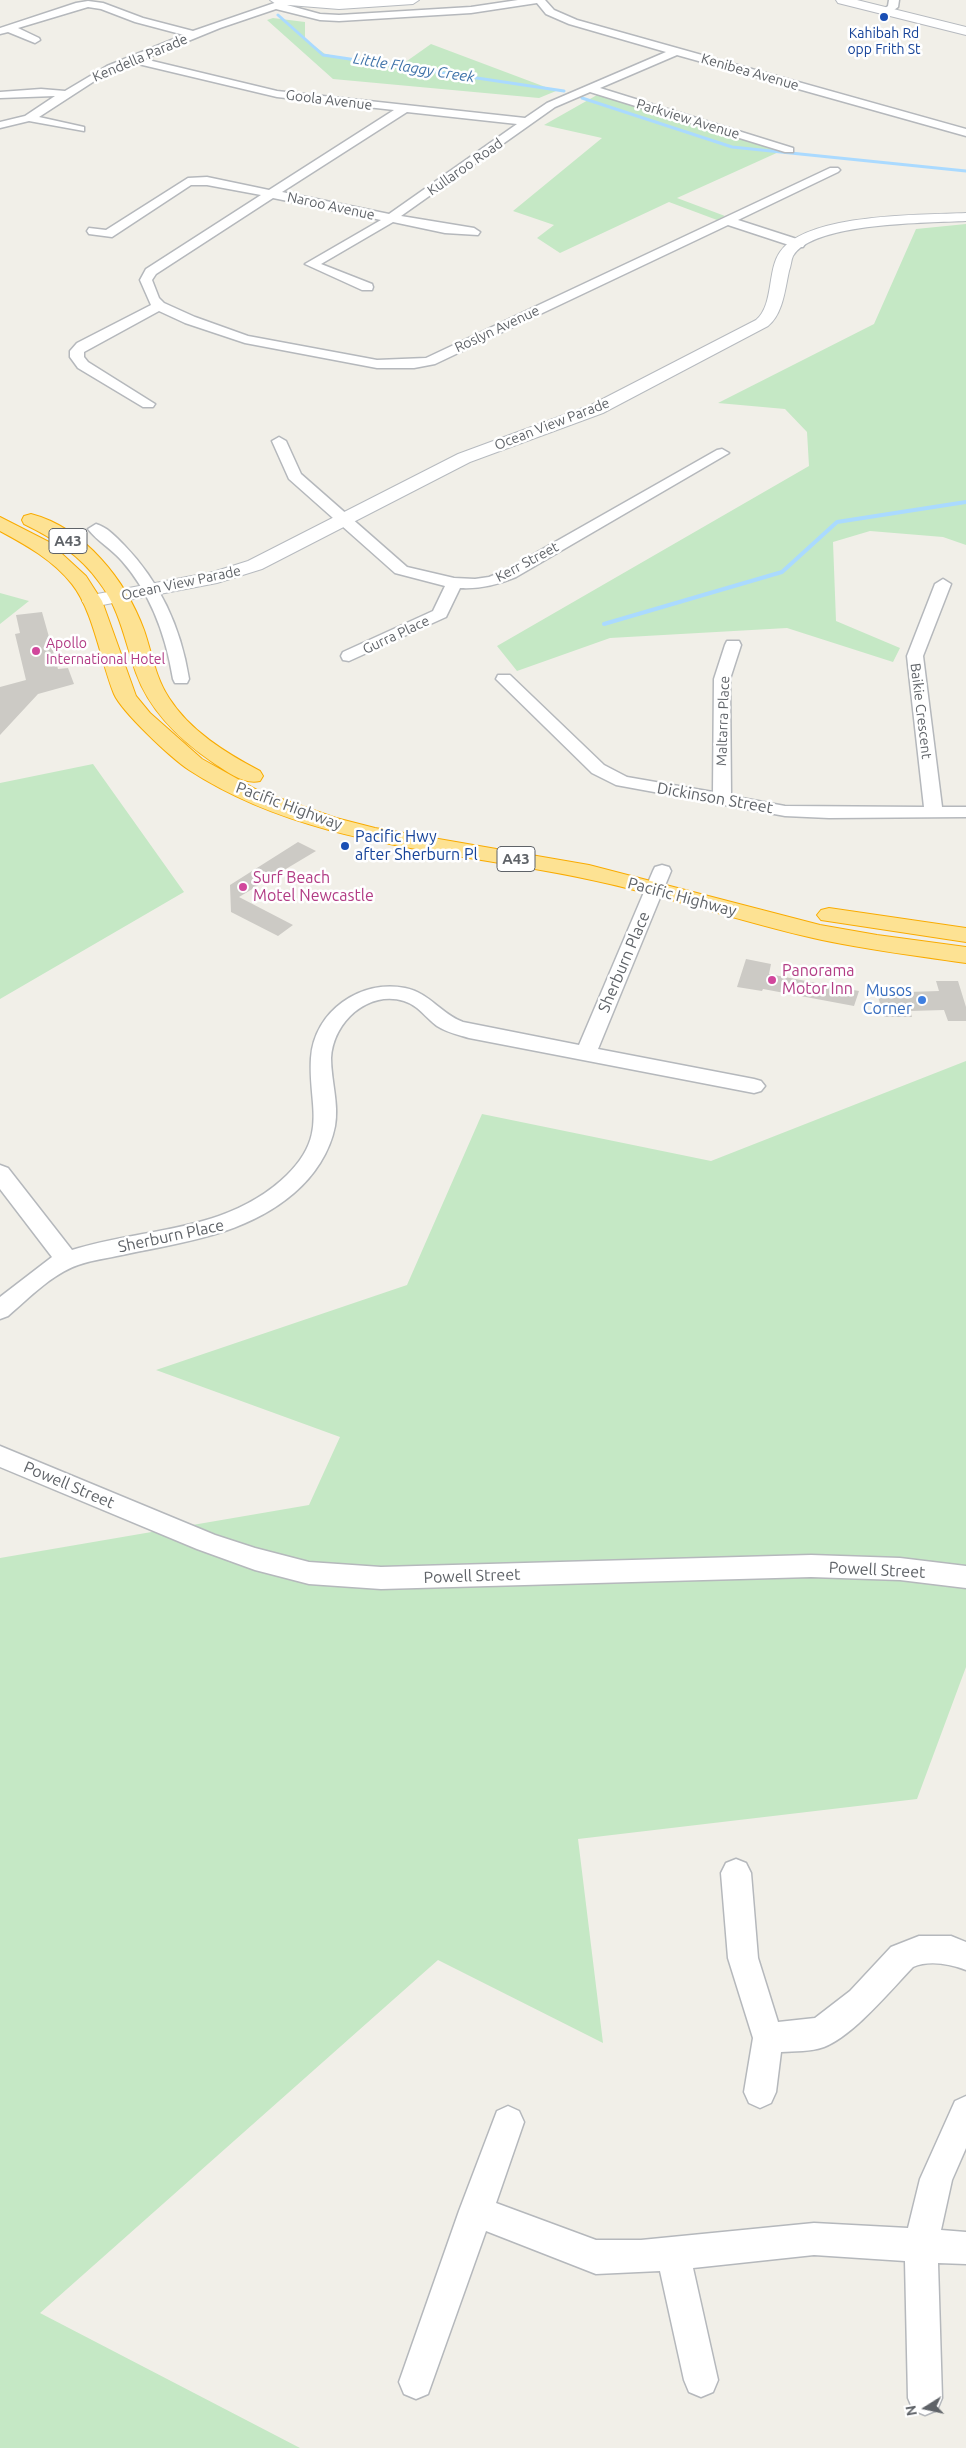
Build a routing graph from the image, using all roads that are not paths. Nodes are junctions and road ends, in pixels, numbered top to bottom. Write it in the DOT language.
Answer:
graph roads {
  1 [pos="413,0"];
  2 [pos="539,0"];
  3 [pos="842,0"];
  4 [pos="894,0"];
  5 [pos="86,2"];
  6 [pos="280,3"];
  7 [pos="886,11"];
  8 [pos="5,29"];
  9 [pos="966,31"];
  10 [pos="195,34"];
  11 [pos="35,40"];
  12 [pos="677,52"];
  13 [pos="133,59"];
  14 [pos="588,88"];
  15 [pos="66,94"];
  16 [pos="0,95"];
  17 [pos="404,109"];
  18 [pos="29,118"];
  19 [pos="529,122"];
  20 [pos="0,125"];
  21 [pos="80,129"];
  22 [pos="966,133"];
  23 [pos="789,150"];
  24 [pos="834,170"];
  25 [pos="272,194"];
  26 [pos="966,217"];
  27 [pos="391,218"];
  28 [pos="729,221"];
  29 [pos="474,232"];
  30 [pos="95,236"];
  31 [pos="799,244"];
  32 [pos="367,287"];
  33 [pos="159,306"];
  34 [pos="148,404"];
  35 [pos="279,441"];
  36 [pos="722,454"];
  37 [pos="0,507"];
  38 [pos="344,520"];
  39 [pos="0,523"];
  40 [pos="96,529"];
  41 [pos="454,583"];
  42 [pos="943,584"];
  43 [pos="151,590"];
  44 [pos="120,596"];
  45 [pos="92,601"];
  46 [pos="733,645"];
  47 [pos="349,656"];
  48 [pos="181,679"];
  49 [pos="504,679"];
  50 [pos="722,798"];
  51 [pos="934,812"];
  52 [pos="966,812"];
  53 [pos="658,880"];
  54 [pos="966,935"];
  55 [pos="966,955"];
  56 [pos="586,1053"];
  57 [pos="754,1086"];
  58 [pos="0,1173"];
  59 [pos="67,1260"];
  60 [pos="0,1310"];
  61 [pos="0,1456"];
  62 [pos="966,1577"];
  63 [pos="736,1873"];
  64 [pos="966,1956"];
  65 [pos="768,2038"];
  66 [pos="760,2092"];
  67 [pos="966,2112"];
  68 [pos="508,2122"];
  69 [pos="475,2211"];
  70 [pos="921,2245"];
  71 [pos="966,2248"];
  72 [pos="673,2254"];
  73 [pos="701,2380"];
  74 [pos="416,2382"];
  75 [pos="924,2398"];
  1 -- 6 [label="street"];
  2 -- 6 [label="street"];
  2 -- 12 [label="street, Kenibea Avenue"];
  3 -- 7 [label="street"];
  4 -- 7 [label="street"];
  5 -- 8 [label="street"];
  5 -- 10 [label="street"];
  6 -- 10 [label="street, Kendella Parade"];
  7 -- 9 [label="street"];
  8 -- 11 [label="street"];
  10 -- 13 [label="street, Kendella Parade"];
  12 -- 14 [label="street, Kullaroo Road"];
  12 -- 22 [label="street, Kenibea Avenue"];
  13 -- 15 [label="street, Kendella Parade"];
  13 -- 17 [label="street, Goola Avenue"];
  14 -- 19 [label="street, Kullaroo Road"];
  14 -- 23 [label="street, Parkview Avenue"];
  15 -- 16 [label="street"];
  15 -- 18 [label="street, Kendella Parade"];
  17 -- 19 [label="street, Goola Avenue"];
  17 -- 25 [label="street"];
  18 -- 20 [label="street, Kendella Parade"];
  18 -- 21 [label="street"];
  19 -- 27 [label="street, Kullaroo Road"];
  24 -- 28 [label="street, Roslyn Avenue"];
  25 -- 27 [label="street, Naroo Avenue"];
  25 -- 30 [label="street, Naroo Avenue"];
  25 -- 33 [label="street"];
  26 -- 31 [label="street, Ocean View Parade"];
  27 -- 29 [label="street, Naroo Avenue"];
  27 -- 32 [label="street, Kullaroo Road"];
  28 -- 31 [label="street"];
  28 -- 33 [label="street, Roslyn Avenue"];
  31 -- 38 [label="street, Ocean View Parade"];
  33 -- 34 [label="street"];
  35 -- 38 [label="street, Kerr Street"];
  36 -- 41 [label="street, Kerr Street"];
  37 -- 44 [label="highway, Pacific Highway / A43"];
  38 -- 41 [label="street, Kerr Street"];
  38 -- 43 [label="street, Ocean View Parade"];
  39 -- 45 [label="highway, Pacific Highway / A43"];
  40 -- 43 [label="street"];
  41 -- 47 [label="street, Gurra Place"];
  42 -- 51 [label="street, Baikie Crescent"];
  43 -- 44 [label="street, Ocean View Parade"];
  43 -- 48 [label="street"];
  44 -- 45 [label="street, Ocean View Parade"];
  44 -- 53 [label="highway, Pacific Highway / A43"];
  45 -- 53 [label="highway, Pacific Highway / A43"];
  46 -- 50 [label="street, Maltarra Place"];
  49 -- 50 [label="street, Dickinson Street"];
  50 -- 51 [label="street, Dickinson Street"];
  51 -- 52 [label="street, Dickinson Street"];
  53 -- 54 [label="highway, Pacific Highway / A43"];
  53 -- 55 [label="highway, Pacific Highway / A43"];
  53 -- 56 [label="street, Sherburn Place"];
  56 -- 57 [label="street, Sherburn Place"];
  56 -- 59 [label="street, Sherburn Place"];
  58 -- 59 [label="street"];
  59 -- 60 [label="street, Sherburn Place"];
  61 -- 62 [label="street, Powell Street"];
  63 -- 65 [label="street"];
  64 -- 65 [label="street"];
  65 -- 66 [label="street"];
  67 -- 70 [label="street"];
  68 -- 69 [label="street"];
  69 -- 72 [label="street"];
  69 -- 74 [label="street"];
  70 -- 71 [label="street"];
  70 -- 72 [label="street"];
  70 -- 75 [label="street"];
  72 -- 73 [label="street"];
}
